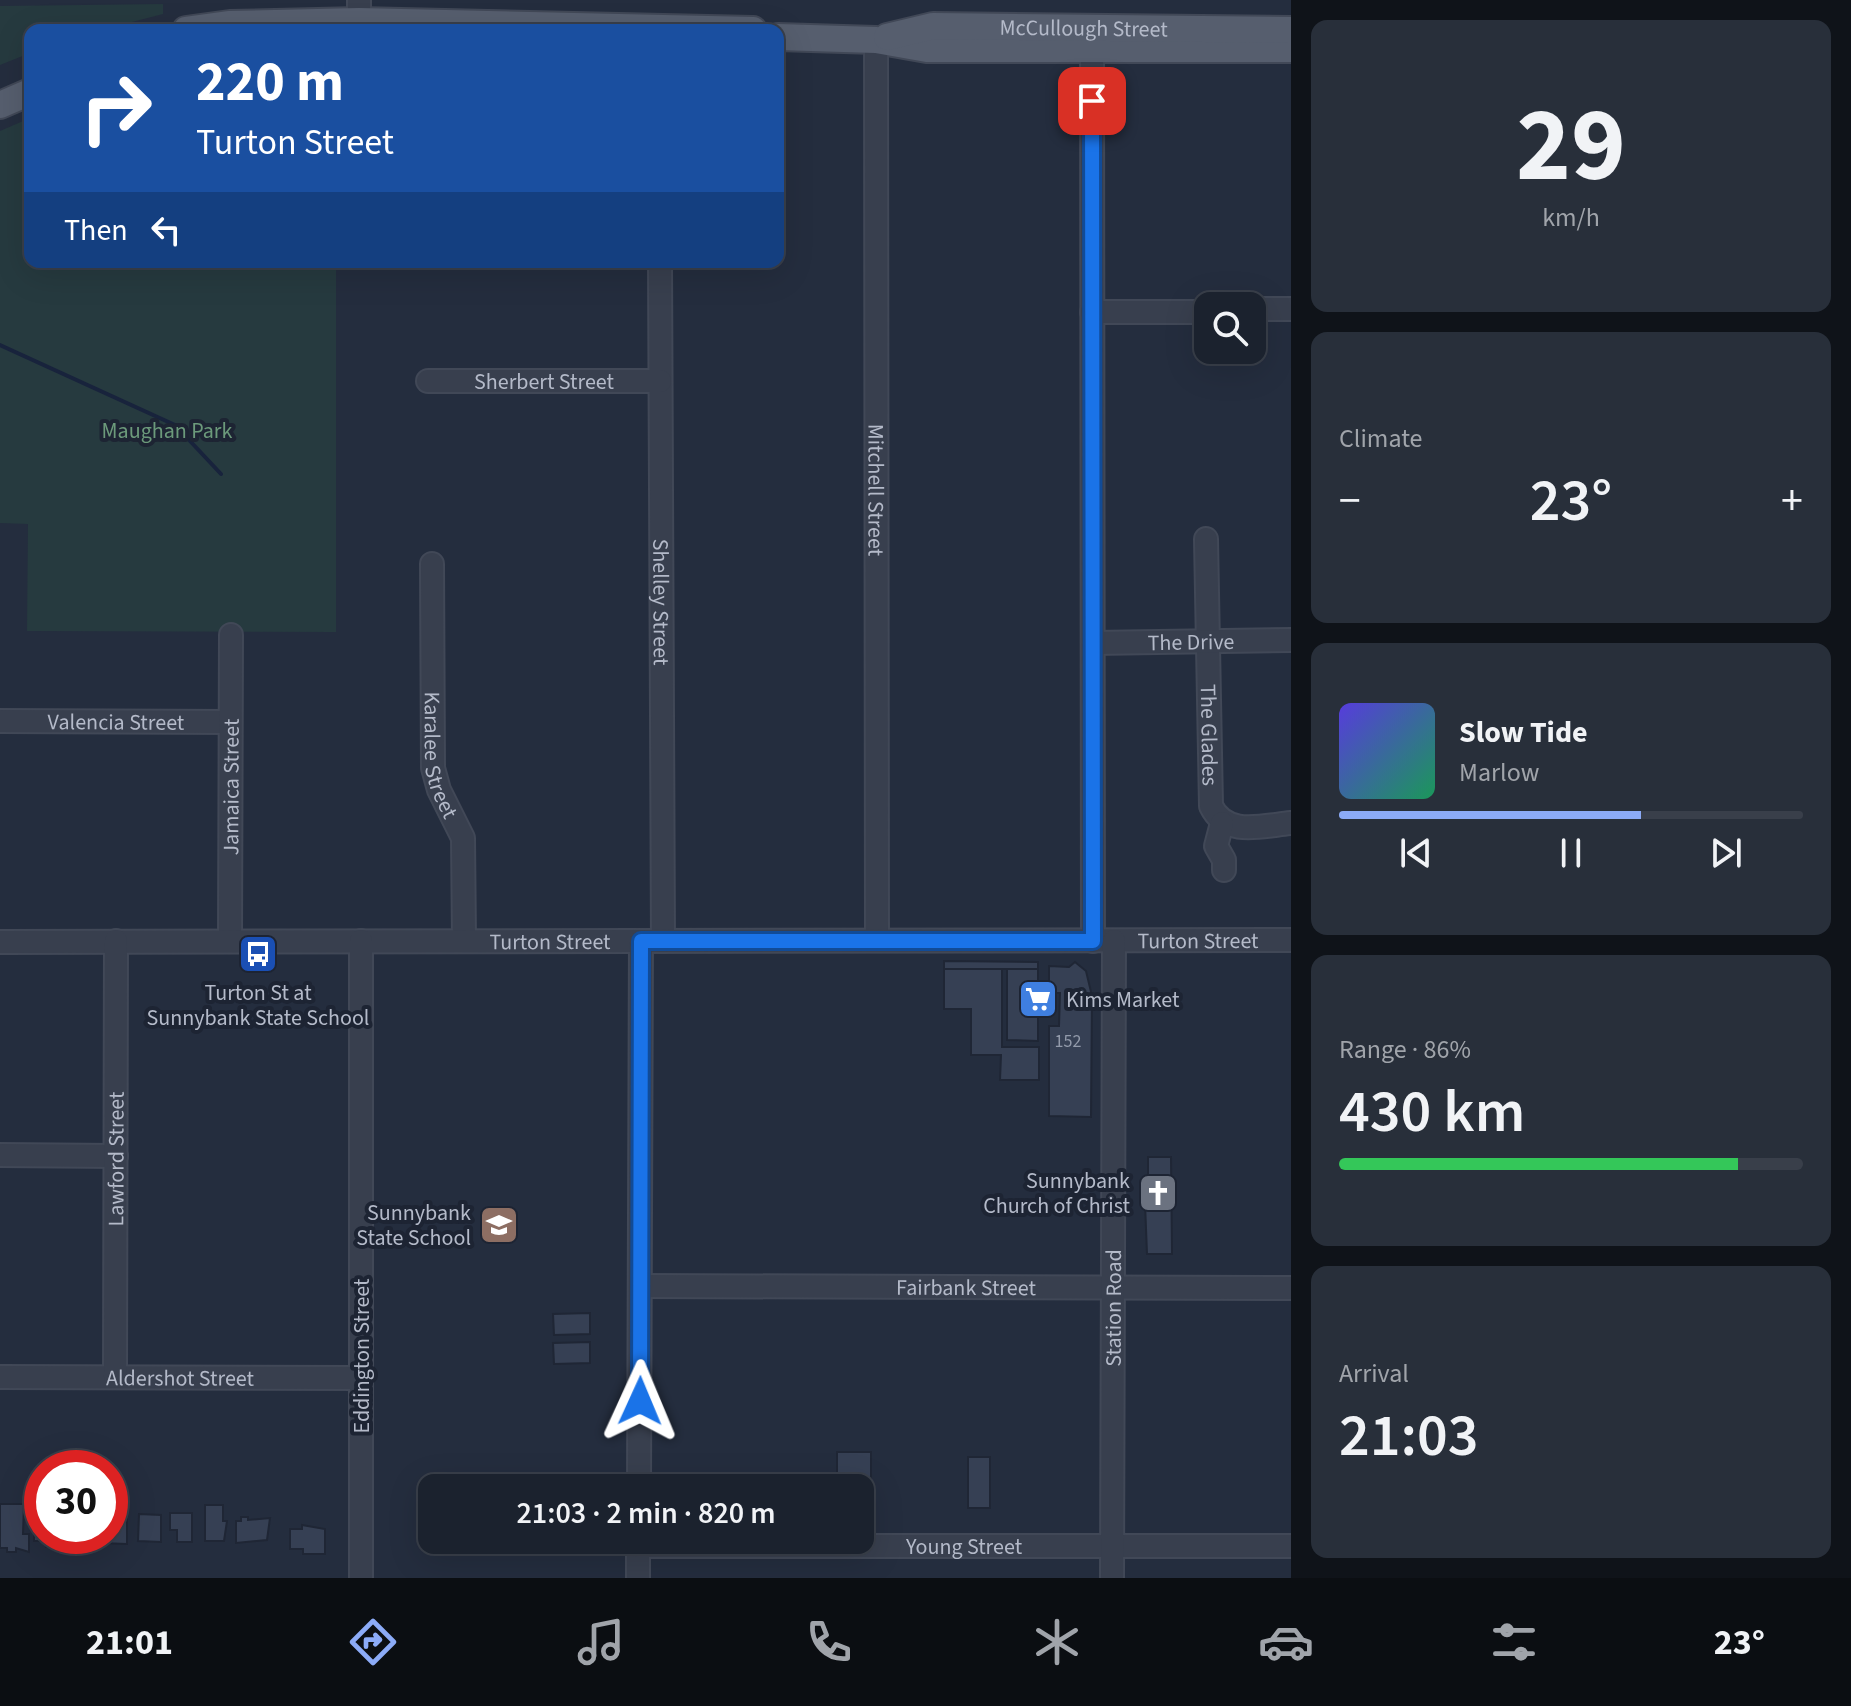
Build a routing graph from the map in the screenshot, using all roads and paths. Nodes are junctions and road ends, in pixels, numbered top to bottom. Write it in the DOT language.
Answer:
graph roads {
  1 [pos="359,17"];
  2 [pos="230,24"];
  3 [pos="549,24"];
  4 [pos="1291,30"];
  5 [pos="784,37"];
  6 [pos="1092,39"];
  7 [pos="876,40"];
  8 [pos="1291,49"];
  9 [pos="24,77"];
  10 [pos="0,87"];
  11 [pos="24,95"];
  12 [pos="0,105"];
  13 [pos="660,268"];
  14 [pos="1266,309"];
  15 [pos="1291,309"];
  16 [pos="1092,312"];
  17 [pos="1194,312"];
  18 [pos="428,381"];
  19 [pos="660,381"];
  20 [pos="1206,539"];
  21 [pos="432,564"];
  22 [pos="231,635"];
  23 [pos="1291,640"];
  24 [pos="1209,642"];
  25 [pos="1093,643"];
  26 [pos="0,721"];
  27 [pos="230,722"];
  28 [pos="1222,823"];
  29 [pos="1291,823"];
  30 [pos="1224,870"];
  31 [pos="877,940"];
  32 [pos="1291,940"];
  33 [pos="116,941"];
  34 [pos="230,941"];
  35 [pos="361,941"];
  36 [pos="464,941"];
  37 [pos="652,941"];
  38 [pos="1103,941"];
  39 [pos="0,942"];
  40 [pos="0,1155"];
  41 [pos="116,1156"];
  42 [pos="642,1286"];
  43 [pos="1113,1287"];
  44 [pos="1291,1288"];
  45 [pos="0,1377"];
  46 [pos="115,1377"];
  47 [pos="361,1378"];
  48 [pos="639,1474"];
  49 [pos="874,1544"];
  50 [pos="1112,1546"];
  51 [pos="1291,1546"];
  52 [pos="638,1554"];
  53 [pos="361,1578"];
  54 [pos="638,1578"];
  55 [pos="1112,1578"];
  1 -- 2 [label="main road"];
  1 -- 3 [label="main road"];
  4 -- 6 [label="main road, McCullough Street"];
  5 -- 7 [label="main road, McCullough Street"];
  6 -- 7 [label="main road, McCullough Street"];
  6 -- 8 [label="main road, McCullough Street"];
  6 -- 16 [label="street, Station Road"];
  7 -- 31 [label="street, Mitchell Street"];
  9 -- 10 [label="main road"];
  11 -- 12 [label="main road"];
  13 -- 19 [label="street, Shelley Street"];
  14 -- 15 [label="street"];
  16 -- 17 [label="street"];
  16 -- 25 [label="street, Station Road"];
  18 -- 19 [label="street, Sherbert Street"];
  19 -- 37 [label="street, Shelley Street"];
  20 -- 24 [label="street, The Glades"];
  21 -- 36 [label="street, Karalee Street"];
  22 -- 27 [label="street, Jamaica Street"];
  23 -- 24 [label="street, The Drive"];
  24 -- 25 [label="street, The Drive"];
  24 -- 28 [label="street, The Glades"];
  25 -- 38 [label="street, Station Road"];
  26 -- 27 [label="street, Valencia Street"];
  27 -- 34 [label="street, Jamaica Street"];
  28 -- 29 [label="street"];
  28 -- 30 [label="street, The Glades"];
  31 -- 37 [label="street, Turton Street"];
  31 -- 38 [label="street, Turton Street"];
  32 -- 38 [label="street, Turton Street"];
  33 -- 34 [label="street, Turton Street"];
  33 -- 39 [label="street, Turton Street"];
  33 -- 41 [label="street, Lawford Street"];
  34 -- 35 [label="street, Turton Street"];
  35 -- 36 [label="street, Turton Street"];
  35 -- 47 [label="street, Eddington Street"];
  36 -- 37 [label="street, Turton Street"];
  37 -- 42 [label="street, Shelley Street"];
  38 -- 43 [label="street, Station Road"];
  40 -- 41 [label="street"];
  41 -- 46 [label="street, Lawford Street"];
  42 -- 43 [label="street, Fairbank Street"];
  42 -- 48 [label="street, Shelley Street"];
  43 -- 44 [label="street, Fairbank Street"];
  43 -- 50 [label="street, Station Road"];
  45 -- 46 [label="street, Aldershot Street"];
  46 -- 47 [label="street, Aldershot Street"];
  47 -- 53 [label="street, Eddington Street"];
  49 -- 50 [label="street, Young Street"];
  50 -- 51 [label="street, Young Street"];
  50 -- 55 [label="street, Station Road"];
  52 -- 54 [label="street"];
}
